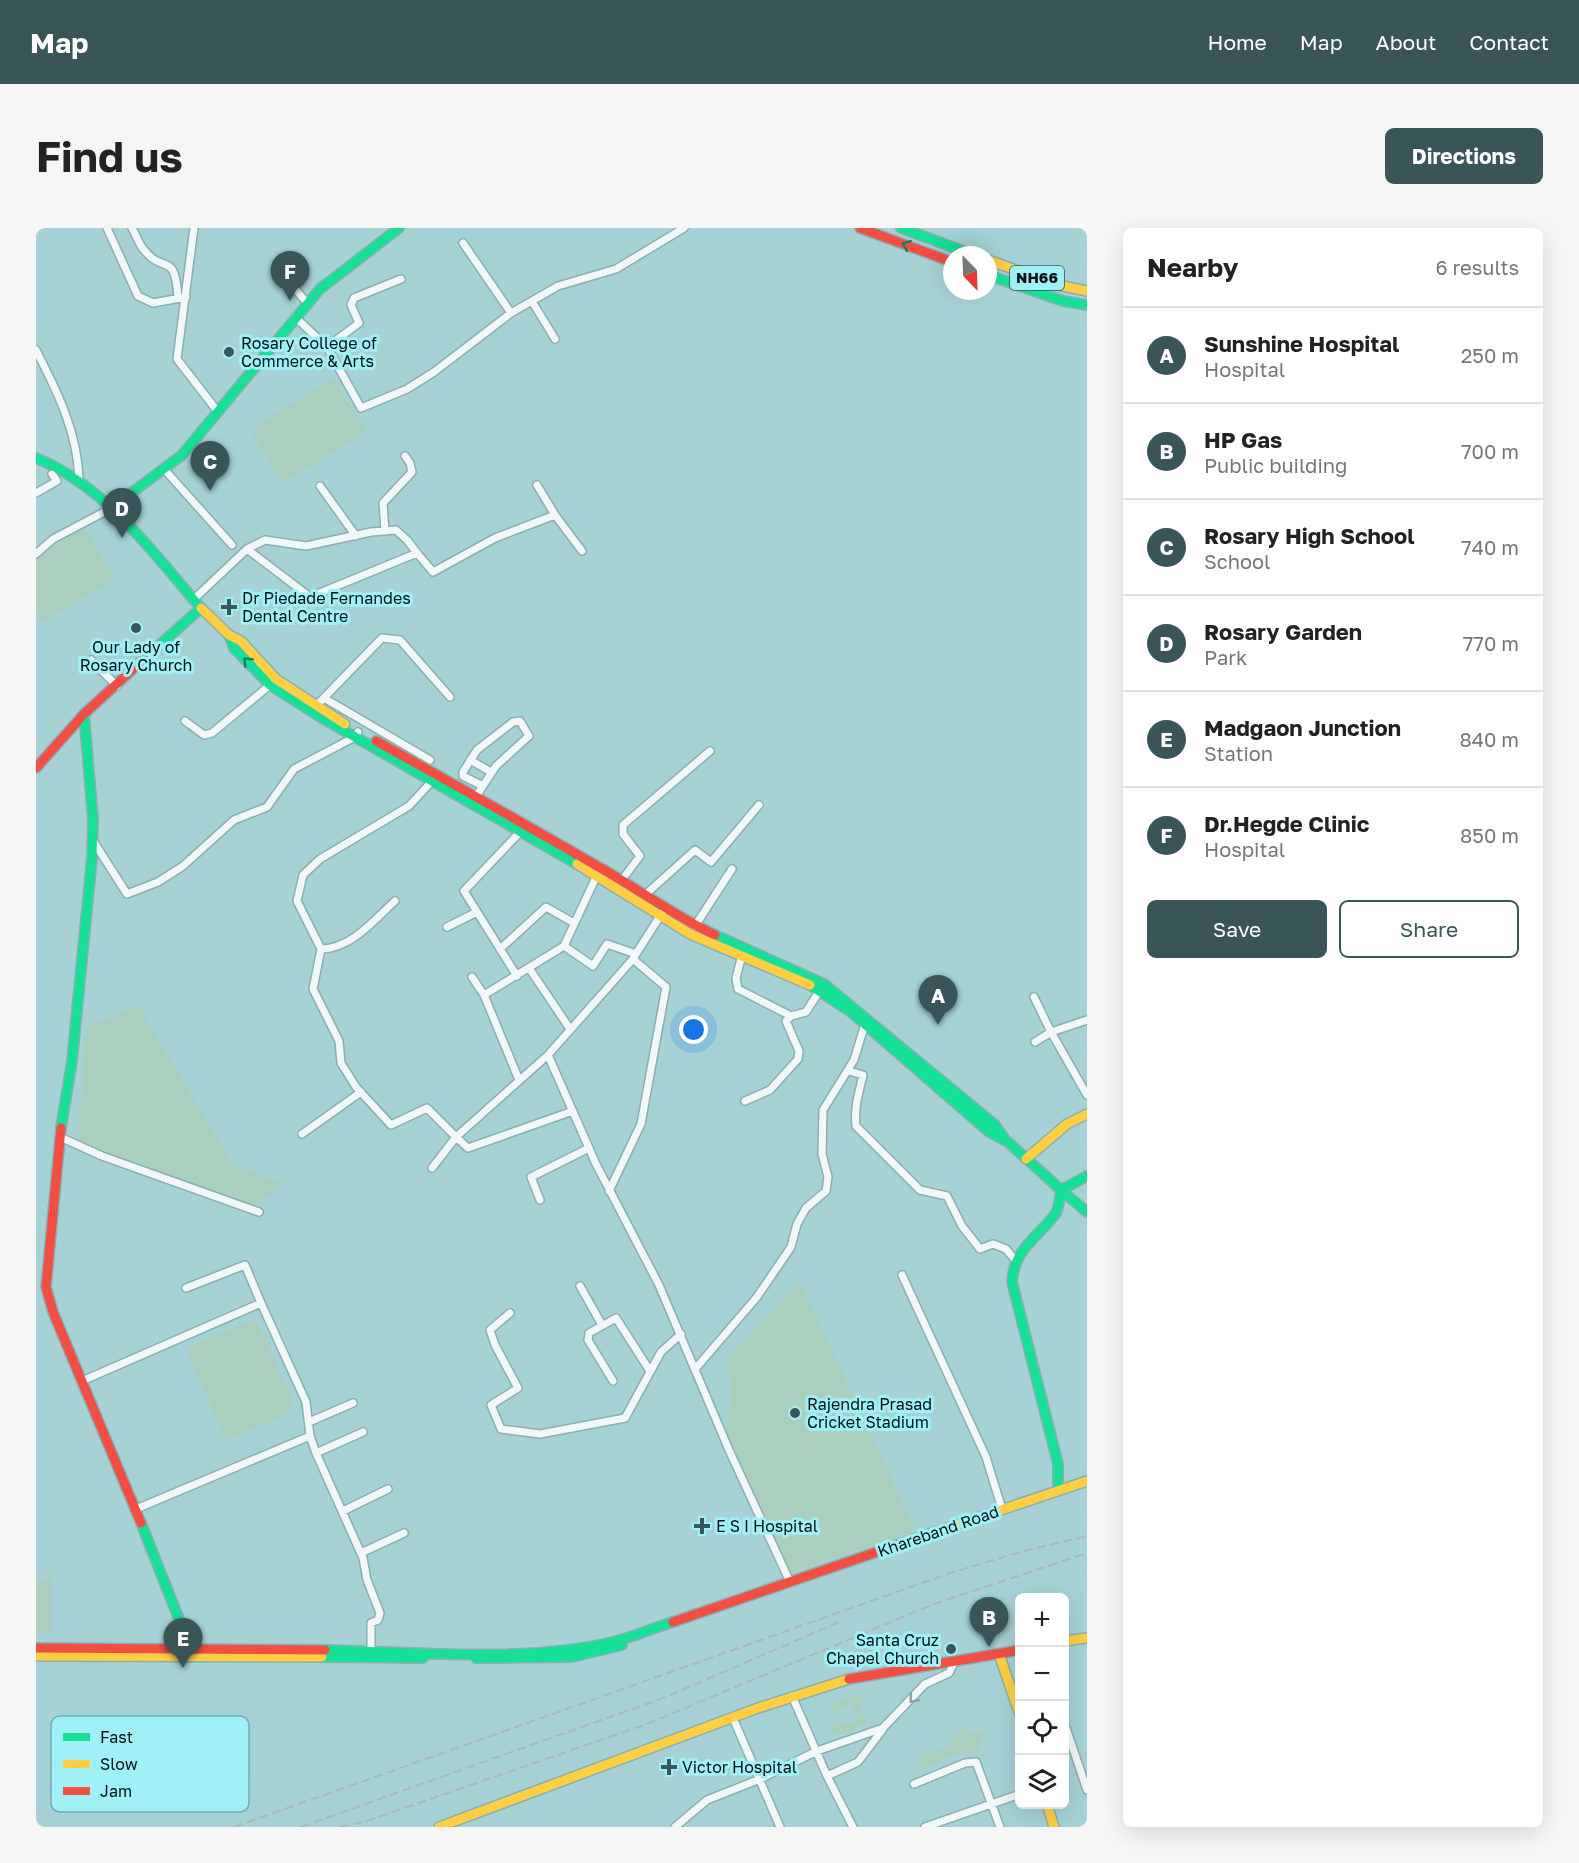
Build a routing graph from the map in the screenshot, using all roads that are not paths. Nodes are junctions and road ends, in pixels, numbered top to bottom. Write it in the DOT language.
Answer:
graph roads {
  1 [pos="107,228"];
  2 [pos="132,228"];
  3 [pos="194,228"];
  4 [pos="399,228"];
  5 [pos="684,228"];
  6 [pos="860,228"];
  7 [pos="901,228"];
  8 [pos="463,243"];
  9 [pos="950,246"];
  10 [pos="943,259"];
  11 [pos="997,263"];
  12 [pos="285,278"];
  13 [pos="997,278"];
  14 [pos="401,279"];
  15 [pos="1087,291"];
  16 [pos="186,297"];
  17 [pos="178,298"];
  18 [pos="307,303"];
  19 [pos="533,303"];
  20 [pos="1087,306"];
  21 [pos="511,313"];
  22 [pos="295,317"];
  23 [pos="555,339"];
  24 [pos="327,346"];
  25 [pos="36,350"];
  26 [pos="218,412"];
  27 [pos="36,448"];
  28 [pos="405,456"];
  29 [pos="36,458"];
  30 [pos="50,462"];
  31 [pos="164,469"];
  32 [pos="52,474"];
  33 [pos="79,478"];
  34 [pos="537,484"];
  35 [pos="320,486"];
  36 [pos="36,493"];
  37 [pos="110,509"];
  38 [pos="555,515"];
  39 [pos="385,531"];
  40 [pos="356,536"];
  41 [pos="232,545"];
  42 [pos="246,549"];
  43 [pos="582,551"];
  44 [pos="417,553"];
  45 [pos="36,554"];
  46 [pos="193,600"];
  47 [pos="201,608"];
  48 [pos="229,635"];
  49 [pos="91,660"];
  50 [pos="270,685"];
  51 [pos="117,687"];
  52 [pos="450,697"];
  53 [pos="324,698"];
  54 [pos="316,706"];
  55 [pos="84,714"];
  56 [pos="186,721"];
  57 [pos="357,734"];
  58 [pos="710,751"];
  59 [pos="430,760"];
  60 [pos="470,760"];
  61 [pos="36,768"];
  62 [pos="491,772"];
  63 [pos="462,774"];
  64 [pos="432,781"];
  65 [pos="455,785"];
  66 [pos="483,786"];
  67 [pos="474,800"];
  68 [pos="759,806"];
  69 [pos="521,831"];
  70 [pos="92,838"];
  71 [pos="732,869"];
  72 [pos="597,875"];
  73 [pos="621,881"];
  74 [pos="646,894"];
  75 [pos="395,901"];
  76 [pos="477,912"];
  77 [pos="663,912"];
  78 [pos="574,923"];
  79 [pos="695,926"];
  80 [pos="447,927"];
  81 [pos="564,946"];
  82 [pos="321,949"];
  83 [pos="500,949"];
  84 [pos="742,955"];
  85 [pos="634,956"];
  86 [pos="529,968"];
  87 [pos="517,976"];
  88 [pos="472,977"];
  89 [pos="820,990"];
  90 [pos="484,995"];
  91 [pos="1034,996"];
  92 [pos="791,1016"];
  93 [pos="1087,1020"];
  94 [pos="865,1024"];
  95 [pos="570,1029"];
  96 [pos="1052,1032"];
  97 [pos="1035,1042"];
  98 [pos="548,1054"];
  99 [pos="907,1056"];
  100 [pos="849,1071"];
  101 [pos="519,1080"];
  102 [pos="361,1092"];
  103 [pos="1087,1095"];
  104 [pos="745,1101"];
  105 [pos="573,1111"];
  106 [pos="1087,1114"];
  107 [pos="302,1134"];
  108 [pos="60,1137"];
  109 [pos="456,1137"];
  110 [pos="589,1148"];
  111 [pos="1026,1159"];
  112 [pos="432,1167"];
  113 [pos="1087,1176"];
  114 [pos="1061,1190"];
  115 [pos="609,1191"];
  116 [pos="540,1200"];
  117 [pos="259,1212"];
  118 [pos="1087,1212"];
  119 [pos="1016,1261"];
  120 [pos="902,1275"];
  121 [pos="580,1286"];
  122 [pos="186,1288"];
  123 [pos="261,1303"];
  124 [pos="510,1313"];
  125 [pos="602,1325"];
  126 [pos="681,1334"];
  127 [pos="696,1368"];
  128 [pos="650,1371"];
  129 [pos="82,1381"];
  130 [pos="613,1381"];
  131 [pos="353,1403"];
  132 [pos="309,1422"];
  133 [pos="363,1432"];
  134 [pos="310,1436"];
  135 [pos="316,1453"];
  136 [pos="1087,1481"];
  137 [pos="388,1489"];
  138 [pos="1058,1489"];
  139 [pos="136,1509"];
  140 [pos="1002,1509"];
  141 [pos="343,1511"];
  142 [pos="404,1533"];
  143 [pos="361,1553"];
  144 [pos="790,1582"];
  145 [pos="1087,1638"];
  146 [pos="1069,1640"];
  147 [pos="36,1648"];
  148 [pos="193,1651"];
  149 [pos="371,1651"];
  150 [pos="1015,1651"];
  151 [pos="226,1652"];
  152 [pos="999,1654"];
  153 [pos="36,1656"];
  154 [pos="955,1661"];
  155 [pos="792,1696"];
  156 [pos="1015,1701"];
  157 [pos="733,1718"];
  158 [pos="883,1728"];
  159 [pos="1069,1734"];
  160 [pos="816,1751"];
  161 [pos="827,1776"];
  162 [pos="760,1779"];
  163 [pos="914,1784"];
  164 [pos="1087,1790"];
  165 [pos="1015,1796"];
  166 [pos="992,1804"];
  167 [pos="1049,1809"];
  168 [pos="452,1825"];
  169 [pos="439,1827"];
  170 [pos="675,1827"];
  171 [pos="780,1827"];
  172 [pos="853,1827"];
  173 [pos="925,1827"];
  174 [pos="1000,1827"];
  175 [pos="1054,1827"];
  1 -- 17 [label="street"];
  2 -- 17 [label="street"];
  3 -- 16 [label="street"];
  4 -- 18 [label="main road"];
  5 -- 19 [label="street"];
  10 -- 6 [label="main road, one-way"];
  7 -- 9 [label="main road"];
  8 -- 21 [label="street"];
  11 -- 15 [label="main road, NH66"];
  12 -- 18 [label="street"];
  13 -- 20 [label="main road, NH66"];
  14 -- 24 [label="street"];
  16 -- 17 [label="street"];
  16 -- 26 [label="street"];
  18 -- 22 [label="main road"];
  19 -- 21 [label="street"];
  19 -- 23 [label="street"];
  21 -- 24 [label="street"];
  22 -- 24 [label="street"];
  22 -- 26 [label="main road"];
  25 -- 33 [label="street"];
  26 -- 31 [label="main road"];
  27 -- 30 [label="main road"];
  28 -- 39 [label="street"];
  29 -- 30 [label="main road"];
  30 -- 33 [label="main road"];
  31 -- 37 [label="main road"];
  31 -- 41 [label="street"];
  32 -- 36 [label="street"];
  33 -- 37 [label="main road"];
  34 -- 38 [label="street"];
  35 -- 40 [label="street"];
  37 -- 45 [label="street"];
  37 -- 46 [label="main road"];
  38 -- 43 [label="street"];
  38 -- 44 [label="street"];
  39 -- 40 [label="street"];
  39 -- 44 [label="street"];
  40 -- 42 [label="street"];
  42 -- 44 [label="street"];
  42 -- 46 [label="street"];
  46 -- 47 [label="main road"];
  47 -- 48 [label="main road"];
  47 -- 51 [label="main road"];
  50 -- 48 [label="main road, one-way"];
  48 -- 54 [label="main road"];
  49 -- 51 [label="street"];
  50 -- 56 [label="street"];
  50 -- 57 [label="main road"];
  51 -- 55 [label="main road"];
  52 -- 53 [label="street"];
  53 -- 54 [label="street"];
  53 -- 59 [label="street"];
  54 -- 57 [label="main road"];
  55 -- 61 [label="main road"];
  55 -- 70 [label="main road"];
  57 -- 64 [label="main road"];
  57 -- 65 [label="main road"];
  57 -- 70 [label="street"];
  58 -- 73 [label="street"];
  60 -- 62 [label="street"];
  60 -- 62 [label="street"];
  60 -- 63 [label="street"];
  62 -- 66 [label="street"];
  63 -- 65 [label="street"];
  63 -- 66 [label="street"];
  64 -- 67 [label="main road"];
  64 -- 82 [label="street"];
  65 -- 67 [label="main road"];
  66 -- 67 [label="street"];
  67 -- 69 [label="main road"];
  67 -- 73 [label="main road"];
  68 -- 74 [label="street"];
  69 -- 72 [label="main road"];
  69 -- 76 [label="street"];
  70 -- 108 [label="main road"];
  71 -- 79 [label="street"];
  72 -- 77 [label="main road"];
  72 -- 78 [label="street"];
  73 -- 74 [label="main road"];
  74 -- 77 [label="main road"];
  75 -- 82 [label="street"];
  76 -- 80 [label="street"];
  76 -- 83 [label="street"];
  77 -- 79 [label="main road"];
  77 -- 84 [label="main road"];
  77 -- 85 [label="street"];
  78 -- 81 [label="street"];
  78 -- 83 [label="street"];
  79 -- 99 [label="main road"];
  81 -- 85 [label="street"];
  81 -- 86 [label="street"];
  82 -- 102 [label="street"];
  83 -- 87 [label="street"];
  84 -- 89 [label="main road"];
  84 -- 92 [label="street"];
  85 -- 95 [label="street"];
  85 -- 115 [label="street"];
  86 -- 87 [label="street"];
  86 -- 95 [label="street"];
  87 -- 90 [label="street"];
  88 -- 90 [label="street"];
  89 -- 92 [label="street"];
  89 -- 94 [label="main road"];
  90 -- 101 [label="street"];
  91 -- 96 [label="street"];
  92 -- 104 [label="street"];
  93 -- 96 [label="street"];
  94 -- 99 [label="main road"];
  94 -- 100 [label="street"];
  95 -- 98 [label="street"];
  96 -- 97 [label="street"];
  96 -- 103 [label="street"];
  98 -- 101 [label="street"];
  98 -- 105 [label="street"];
  99 -- 111 [label="main road"];
  100 -- 119 [label="street"];
  100 -- 127 [label="street"];
  101 -- 109 [label="street"];
  102 -- 107 [label="street"];
  102 -- 109 [label="street"];
  105 -- 109 [label="street"];
  105 -- 110 [label="street"];
  106 -- 111 [label="main road"];
  108 -- 117 [label="street"];
  108 -- 129 [label="main road"];
  109 -- 112 [label="street"];
  110 -- 115 [label="street"];
  110 -- 116 [label="street"];
  111 -- 114 [label="main road"];
  113 -- 114 [label="main road"];
  114 -- 118 [label="main road"];
  114 -- 119 [label="main road"];
  115 -- 126 [label="street"];
  119 -- 138 [label="main road"];
  120 -- 140 [label="street"];
  121 -- 125 [label="street"];
  122 -- 123 [label="street"];
  123 -- 129 [label="street"];
  123 -- 132 [label="street"];
  124 -- 128 [label="street"];
  125 -- 128 [label="street"];
  125 -- 130 [label="street"];
  126 -- 127 [label="street"];
  126 -- 128 [label="street"];
  127 -- 144 [label="street"];
  129 -- 139 [label="main road"];
  131 -- 132 [label="street"];
  132 -- 134 [label="street"];
  133 -- 135 [label="street"];
  134 -- 135 [label="street"];
  134 -- 139 [label="street"];
  135 -- 141 [label="street"];
  136 -- 138 [label="main road, Khareband Road"];
  137 -- 141 [label="street"];
  138 -- 140 [label="main road, Khareband Road"];
  139 -- 148 [label="main road"];
  140 -- 144 [label="main road, Khareband Road"];
  141 -- 143 [label="street"];
  142 -- 143 [label="street"];
  143 -- 149 [label="street"];
  144 -- 149 [label="main road"];
  144 -- 151 [label="main road"];
  145 -- 146 [label="main road"];
  147 -- 148 [label="main road"];
  148 -- 151 [label="main road"];
  148 -- 153 [label="main road"];
  149 -- 151 [label="main road"];
  150 -- 152 [label="main road"];
  152 -- 154 [label="main road"];
  152 -- 156 [label="main road"];
  154 -- 155 [label="main road"];
  154 -- 158 [label="street, one-way"];
  155 -- 157 [label="main road"];
  155 -- 160 [label="street"];
  157 -- 162 [label="street"];
  157 -- 168 [label="main road"];
  158 -- 160 [label="street"];
  158 -- 161 [label="street"];
  159 -- 164 [label="street"];
  160 -- 161 [label="street"];
  160 -- 162 [label="street"];
  161 -- 172 [label="street"];
  162 -- 170 [label="street"];
  162 -- 171 [label="street"];
  163 -- 166 [label="street"];
  165 -- 166 [label="street"];
  166 -- 173 [label="street"];
  166 -- 174 [label="street"];
  167 -- 175 [label="main road"];
  168 -- 169 [label="main road"];
}
